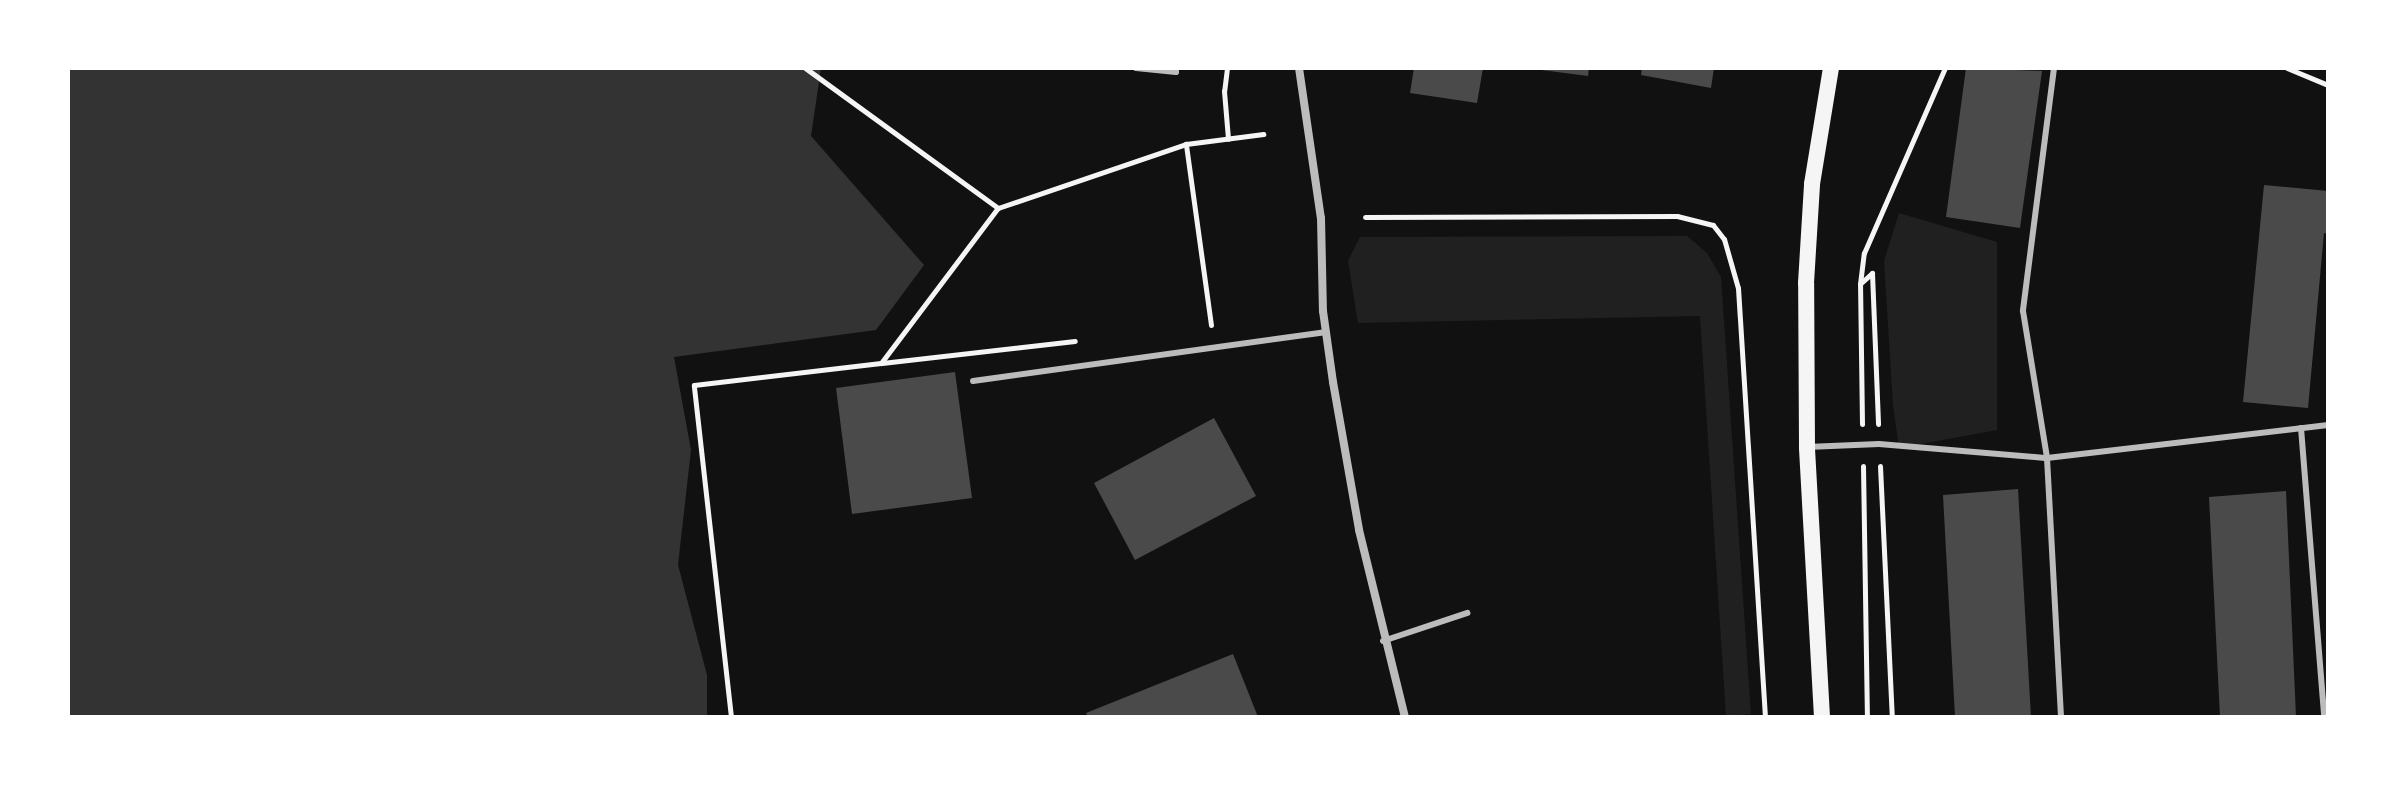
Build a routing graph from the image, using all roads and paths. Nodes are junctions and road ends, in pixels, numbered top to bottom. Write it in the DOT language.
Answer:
graph roads {
  1 [pos="805,68"];
  2 [pos="1136,68"];
  3 [pos="1176,68"];
  4 [pos="1227,68"];
  5 [pos="1299,68"];
  6 [pos="1831,68"];
  7 [pos="1945,68"];
  8 [pos="2054,68"];
  9 [pos="2287,68"];
  10 [pos="2328,85"];
  11 [pos="1263,134"];
  12 [pos="1228,139"];
  13 [pos="1186,144"];
  14 [pos="998,208"];
  15 [pos="1365,217"];
  16 [pos="1860,284"];
  17 [pos="1222,323"];
  18 [pos="1327,332"];
  19 [pos="1083,340"];
  20 [pos="881,363"];
  21 [pos="973,381"];
  22 [pos="2328,425"];
  23 [pos="2301,428"];
  24 [pos="1862,443"];
  25 [pos="1879,444"];
  26 [pos="1807,447"];
  27 [pos="2047,458"];
  28 [pos="1467,613"];
  29 [pos="1383,641"];
  30 [pos="731,717"];
  31 [pos="1405,717"];
  32 [pos="1765,717"];
  33 [pos="1822,717"];
  34 [pos="1867,717"];
  35 [pos="1892,717"];
  36 [pos="2061,717"];
  37 [pos="2324,717"];
  1 -- 14 [label="path"];
  2 -- 3 [label="lane"];
  4 -- 12 [label="path"];
  5 -- 18 [label="street"];
  6 -- 26 [label="main road"];
  7 -- 16 [label="path"];
  8 -- 27 [label="lane"];
  9 -- 10 [label="path"];
  11 -- 12 [label="path"];
  12 -- 13 [label="path"];
  13 -- 14 [label="path"];
  13 -- 17 [label="path"];
  14 -- 20 [label="path"];
  15 -- 32 [label="path"];
  16 -- 24 [label="path"];
  16 -- 25 [label="path"];
  18 -- 21 [label="lane"];
  18 -- 29 [label="street"];
  19 -- 20 [label="path"];
  20 -- 30 [label="path"];
  22 -- 23 [label="lane"];
  23 -- 27 [label="lane"];
  23 -- 37 [label="lane"];
  24 -- 25 [label="lane"];
  24 -- 26 [label="lane"];
  24 -- 34 [label="path"];
  25 -- 27 [label="lane"];
  25 -- 35 [label="path"];
  26 -- 33 [label="main road"];
  27 -- 36 [label="lane"];
  28 -- 29 [label="lane"];
  29 -- 31 [label="street"];
}
